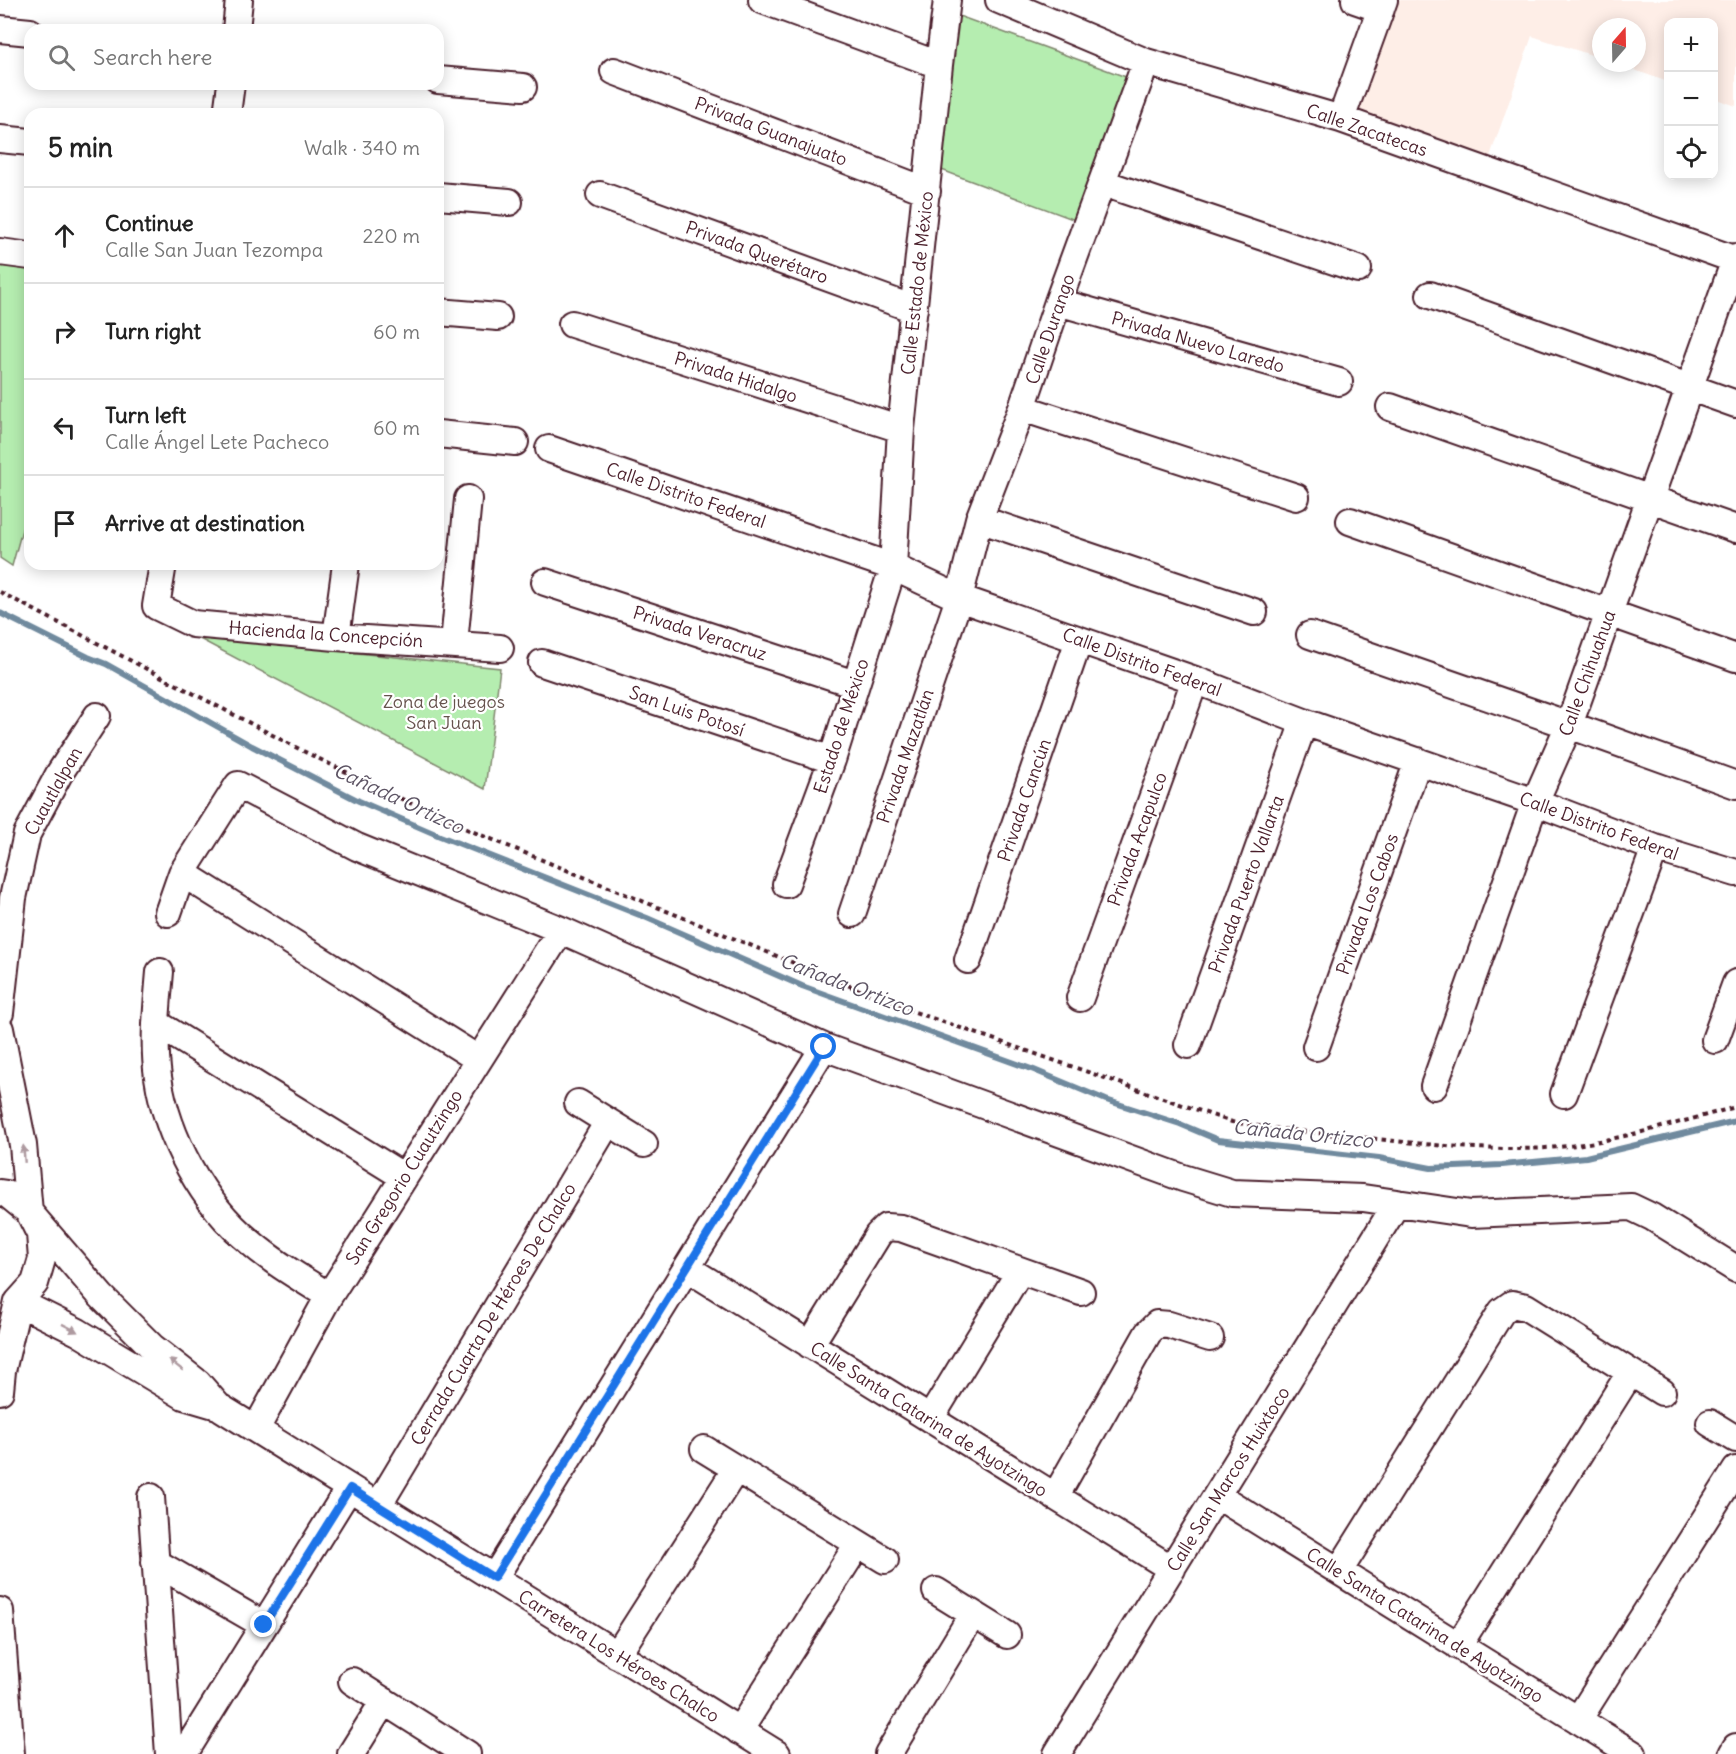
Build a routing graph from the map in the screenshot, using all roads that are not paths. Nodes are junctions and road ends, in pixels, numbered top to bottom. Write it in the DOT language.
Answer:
graph roads {
  1 [pos="239,0"];
  2 [pos="762,0"];
  3 [pos="947,0"];
  4 [pos="999,0"];
  5 [pos="1355,0"];
  6 [pos="1382,5"];
  7 [pos="237,24"];
  8 [pos="0,29"];
  9 [pos="24,31"];
  10 [pos="1146,62"];
  11 [pos="939,65"];
  12 [pos="614,71"];
  13 [pos="444,80"];
  14 [pos="522,87"];
  15 [pos="230,90"];
  16 [pos="229,108"];
  17 [pos="1341,119"];
  18 [pos="0,139"];
  19 [pos="24,141"];
  20 [pos="1103,183"];
  21 [pos="927,191"];
  22 [pos="600,195"];
  23 [pos="444,197"];
  24 [pos="509,202"];
  25 [pos="0,252"];
  26 [pos="24,255"];
  27 [pos="1736,259"];
  28 [pos="1358,269"];
  29 [pos="1430,295"];
  30 [pos="1058,302"];
  31 [pos="914,309"];
  32 [pos="444,312"];
  33 [pos="498,317"];
  34 [pos="572,324"];
  35 [pos="1338,382"];
  36 [pos="1690,387"];
  37 [pos="1736,404"];
  38 [pos="1390,407"];
  39 [pos="1022,408"];
  40 [pos="901,429"];
  41 [pos="444,435"];
  42 [pos="515,442"];
  43 [pos="549,448"];
  44 [pos="1296,497"];
  45 [pos="468,499"];
  46 [pos="1650,499"];
  47 [pos="979,519"];
  48 [pos="1350,522"];
  49 [pos="1736,529"];
  50 [pos="893,567"];
  51 [pos="162,570"];
  52 [pos="345,570"];
  53 [pos="545,582"];
  54 [pos="959,598"];
  55 [pos="1254,612"];
  56 [pos="1609,612"];
  57 [pos="1310,635"];
  58 [pos="336,637"];
  59 [pos="1079,640"];
  60 [pos="454,643"];
  61 [pos="500,648"];
  62 [pos="1736,658"];
  63 [pos="542,663"];
  64 [pos="1195,680"];
  65 [pos="855,684"];
  66 [pos="97,716"];
  67 [pos="1304,722"];
  68 [pos="1569,724"];
  69 [pos="832,760"];
  70 [pos="1418,761"];
  71 [pos="1736,786"];
  72 [pos="1535,802"];
  73 [pos="1655,848"];
  74 [pos="182,873"];
  75 [pos="1736,873"];
  76 [pos="786,884"];
  77 [pos="168,913"];
  78 [pos="852,914"];
  79 [pos="561,930"];
  80 [pos="968,960"];
  81 [pos="160,972"];
  82 [pos="1736,983"];
  83 [pos="1080,998"];
  84 [pos="0,1013"];
  85 [pos="156,1023"];
  86 [pos="0,1029"];
  87 [pos="1715,1040"];
  88 [pos="1188,1045"];
  89 [pos="824,1047"];
  90 [pos="1316,1047"];
  91 [pos="478,1059"];
  92 [pos="1434,1086"];
  93 [pos="1564,1094"];
  94 [pos="578,1103"];
  95 [pos="608,1122"];
  96 [pos="644,1144"];
  97 [pos="404,1177"];
  98 [pos="0,1193"];
  99 [pos="1397,1203"];
  100 [pos="29,1212"];
  101 [pos="687,1268"];
  102 [pos="1736,1269"];
  103 [pos="1020,1271"];
  104 [pos="1081,1292"];
  105 [pos="329,1296"];
  106 [pos="9,1306"];
  107 [pos="1210,1338"];
  108 [pos="810,1345"];
  109 [pos="1630,1373"];
  110 [pos="0,1391"];
  111 [pos="1662,1392"];
  112 [pos="218,1406"];
  113 [pos="930,1419"];
  114 [pos="1710,1423"];
  115 [pos="256,1429"];
  116 [pos="1736,1439"];
  117 [pos="704,1449"];
  118 [pos="736,1469"];
  119 [pos="1736,1470"];
  120 [pos="350,1488"];
  121 [pos="1218,1496"];
  122 [pos="151,1497"];
  123 [pos="1054,1497"];
  124 [pos="378,1506"];
  125 [pos="858,1544"];
  126 [pos="885,1560"];
  127 [pos="155,1562"];
  128 [pos="1172,1569"];
  129 [pos="1339,1571"];
  130 [pos="494,1578"];
  131 [pos="936,1591"];
  132 [pos="0,1611"];
  133 [pos="973,1614"];
  134 [pos="0,1622"];
  135 [pos="264,1625"];
  136 [pos="1007,1635"];
  137 [pos="1458,1646"];
  138 [pos="617,1655"];
  139 [pos="352,1681"];
  140 [pos="384,1701"];
  141 [pos="1578,1720"];
  142 [pos="739,1731"];
  143 [pos="1736,1748"];
  144 [pos="11,1754"];
  145 [pos="169,1754"];
  146 [pos="184,1754"];
  147 [pos="351,1754"];
  148 [pos="467,1754"];
  149 [pos="777,1754"];
  150 [pos="888,1754"];
  151 [pos="1057,1754"];
  152 [pos="1633,1754"];
  153 [pos="1732,1754"];
  1 -- 7 [label="street"];
  2 -- 11 [label="street"];
  3 -- 11 [label="street, Calle Estado de México"];
  4 -- 10 [label="street, Calle Zacatecas"];
  5 -- 6 [label="street"];
  6 -- 17 [label="street"];
  8 -- 9 [label="street"];
  10 -- 17 [label="street, Calle Zacatecas"];
  10 -- 20 [label="street, Calle Durango"];
  11 -- 21 [label="street, Calle Estado de México"];
  12 -- 21 [label="street, Privada Guanajuato"];
  13 -- 14 [label="street"];
  15 -- 16 [label="street"];
  17 -- 27 [label="street, Calle Zacatecas"];
  18 -- 19 [label="street"];
  20 -- 28 [label="street"];
  20 -- 30 [label="street, Calle Durango"];
  21 -- 31 [label="street, Calle Estado de México"];
  22 -- 31 [label="street, Privada Querétaro"];
  23 -- 24 [label="street"];
  25 -- 26 [label="street"];
  27 -- 36 [label="street, Calle Chihuahua"];
  29 -- 36 [label="street"];
  30 -- 35 [label="street, Privada Nuevo Laredo"];
  30 -- 39 [label="street, Calle Durango"];
  31 -- 40 [label="street, Calle Estado de México"];
  32 -- 33 [label="street"];
  34 -- 40 [label="street, Privada Hidalgo"];
  36 -- 37 [label="street"];
  36 -- 46 [label="street, Calle Chihuahua"];
  38 -- 46 [label="street"];
  39 -- 44 [label="street"];
  39 -- 47 [label="street, Calle Durango"];
  40 -- 50 [label="street, Calle Estado de México"];
  41 -- 42 [label="street"];
  43 -- 50 [label="street, Calle Distrito Federal"];
  45 -- 60 [label="street"];
  46 -- 49 [label="street"];
  46 -- 56 [label="street, Calle Chihuahua"];
  47 -- 54 [label="street, Calle Durango"];
  47 -- 55 [label="street"];
  48 -- 56 [label="street"];
  50 -- 54 [label="street, Calle Distrito Federal"];
  50 -- 65 [label="street, Estado de México"];
  51 -- 58 [label="street, Hacienda la Concepción"];
  52 -- 58 [label="street"];
  53 -- 65 [label="street, Privada Veracruz"];
  54 -- 59 [label="street, Calle Distrito Federal"];
  54 -- 78 [label="street, Privada Mazatlán"];
  56 -- 62 [label="street"];
  56 -- 68 [label="street, Calle Chihuahua"];
  57 -- 68 [label="street"];
  58 -- 60 [label="street, Hacienda la Concepción"];
  59 -- 64 [label="street, Calle Distrito Federal"];
  59 -- 80 [label="street, Privada Cancún"];
  60 -- 61 [label="street, Hacienda la Concepción"];
  63 -- 69 [label="street, San Luis Potosí"];
  64 -- 67 [label="street, Calle Distrito Federal"];
  64 -- 83 [label="street, Privada Acapulco"];
  65 -- 69 [label="street, Estado de México"];
  66 -- 84 [label="street, Cuautlalpan"];
  67 -- 70 [label="street, Calle Distrito Federal"];
  67 -- 88 [label="street, Privada Puerto Vallarta"];
  68 -- 71 [label="street"];
  68 -- 72 [label="street, Calle Chihuahua"];
  69 -- 76 [label="street, Estado de México"];
  70 -- 72 [label="street, Calle Distrito Federal"];
  70 -- 90 [label="street, Privada Los Cabos"];
  72 -- 73 [label="street, Calle Distrito Federal"];
  72 -- 92 [label="street, Calle Chihuahua"];
  73 -- 75 [label="street, Calle Distrito Federal"];
  73 -- 93 [label="street"];
  74 -- 77 [label="street"];
  74 -- 79 [label="street"];
  74 -- 91 [label="street"];
  79 -- 89 [label="street"];
  79 -- 91 [label="street, San Gregorio Cuautzingo"];
  81 -- 85 [label="street"];
  82 -- 87 [label="street"];
  85 -- 97 [label="street"];
  85 -- 105 [label="street"];
  100 -- 86 [label="street, one-way"];
  89 -- 99 [label="street"];
  89 -- 101 [label="street"];
  91 -- 97 [label="street, San Gregorio Cuautzingo"];
  94 -- 95 [label="street"];
  95 -- 96 [label="street"];
  95 -- 124 [label="street, Cerrada Cuarta De Héroes De Chalco"];
  97 -- 105 [label="street, San Gregorio Cuautzingo"];
  98 -- 100 [label="street, Carretera Los Héroes Chalco"];
  99 -- 102 [label="street"];
  99 -- 121 [label="street, Calle San Marcos Huixtoco"];
  100 -- 106 [label="street"];
  112 -- 100 [label="street, Carretera Los Héroes Chalco, one-way"];
  101 -- 108 [label="street, Calle Santa Catarina de Ayotzingo"];
  101 -- 130 [label="street"];
  103 -- 104 [label="street"];
  103 -- 108 [label="street"];
  103 -- 113 [label="street"];
  105 -- 115 [label="street, San Gregorio Cuautzingo"];
  106 -- 110 [label="street"];
  106 -- 112 [label="street, Carretera Los Héroes Chalco, one-way"];
  107 -- 123 [label="street"];
  108 -- 113 [label="street, Calle Santa Catarina de Ayotzingo"];
  109 -- 111 [label="street"];
  109 -- 129 [label="street"];
  109 -- 137 [label="street"];
  112 -- 115 [label="street, Carretera Los Héroes Chalco"];
  113 -- 123 [label="street, Calle Santa Catarina de Ayotzingo"];
  114 -- 116 [label="street"];
  115 -- 120 [label="street, Carretera Los Héroes Chalco"];
  117 -- 118 [label="street"];
  118 -- 125 [label="street"];
  118 -- 138 [label="street"];
  119 -- 141 [label="street"];
  120 -- 124 [label="street, Carretera Los Héroes Chalco"];
  120 -- 135 [label="street"];
  121 -- 128 [label="street, Calle San Marcos Huixtoco"];
  121 -- 129 [label="street, Calle Santa Catarina de Ayotzingo"];
  122 -- 127 [label="street"];
  123 -- 128 [label="street, Calle Santa Catarina de Ayotzingo"];
  124 -- 130 [label="street, Carretera Los Héroes Chalco"];
  125 -- 126 [label="street"];
  125 -- 142 [label="street"];
  127 -- 135 [label="street"];
  127 -- 145 [label="street"];
  128 -- 151 [label="street, Calle San Marcos Huixtoco"];
  129 -- 137 [label="street, Calle Santa Catarina de Ayotzingo"];
  130 -- 138 [label="street, Carretera Los Héroes Chalco"];
  131 -- 133 [label="street"];
  132 -- 134 [label="street"];
  133 -- 136 [label="street"];
  133 -- 150 [label="street"];
  134 -- 144 [label="street"];
  135 -- 146 [label="street"];
  137 -- 141 [label="street, Calle Santa Catarina de Ayotzingo"];
  138 -- 142 [label="street, Carretera Los Héroes Chalco"];
  139 -- 140 [label="street"];
  140 -- 147 [label="street"];
  140 -- 148 [label="street"];
  141 -- 152 [label="street, Calle Santa Catarina de Ayotzingo"];
  142 -- 149 [label="street, Carretera Los Héroes Chalco"];
  143 -- 153 [label="street"];
}
